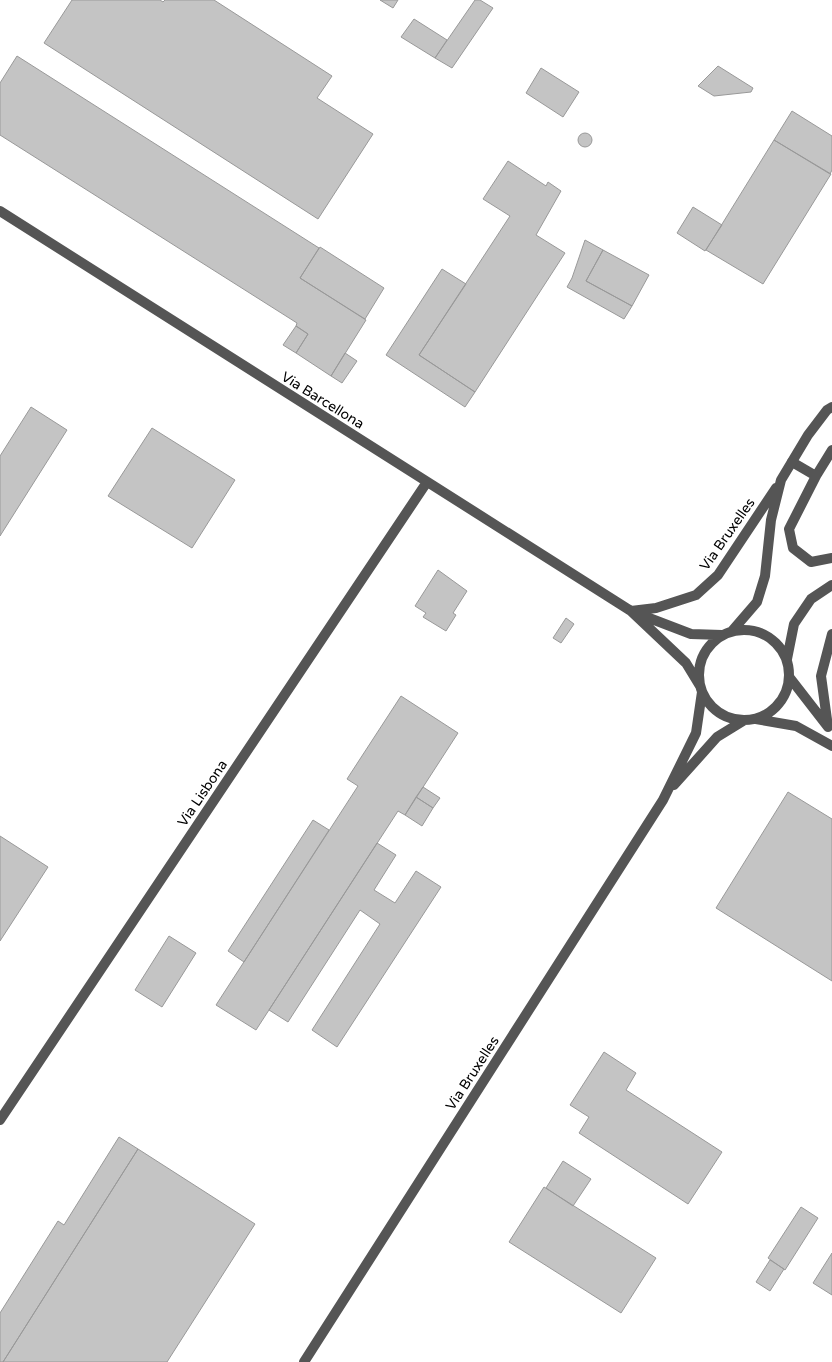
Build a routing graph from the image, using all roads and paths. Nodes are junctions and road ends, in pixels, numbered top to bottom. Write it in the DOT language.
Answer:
graph roads {
  1 [pos="0,211"];
  2 [pos="832,407"];
  3 [pos="832,450"];
  4 [pos="792,462"];
  5 [pos="816,476"];
  6 [pos="781,480"];
  7 [pos="428,482"];
  8 [pos="832,558"];
  9 [pos="832,585"];
  10 [pos="631,611"];
  11 [pos="732,631"];
  12 [pos="832,634"];
  13 [pos="722,635"];
  14 [pos="787,659"];
  15 [pos="790,678"];
  16 [pos="701,689"];
  17 [pos="755,719"];
  18 [pos="743,720"];
  19 [pos="830,729"];
  20 [pos="832,746"];
  21 [pos="663,800"];
  22 [pos="0,1120"];
  23 [pos="304,1362"];
  1 -- 7 [label="street, Via Barcellona"];
  2 -- 4 [label="street, Via Bruxelles"];
  3 -- 5 [label="street"];
  4 -- 5 [label="street"];
  4 -- 6 [label="street, Via Bruxelles"];
  5 -- 8 [label="street"];
  6 -- 10 [label="street, Via Bruxelles"];
  6 -- 11 [label="street, Via Bruxelles"];
  7 -- 10 [label="street, Via Barcellona"];
  7 -- 22 [label="street, Via Lisbona"];
  9 -- 14 [label="street, Via Bruxelles"];
  10 -- 13 [label="street, Via Barcellona"];
  10 -- 16 [label="street, Via Barcellona"];
  11 -- 13 [label="street, Via Bruxelles"];
  11 -- 14 [label="street, Via Bruxelles"];
  12 -- 19 [label="street"];
  13 -- 16 [label="street, Via Bruxelles"];
  14 -- 15 [label="street, Via Bruxelles"];
  15 -- 17 [label="street, Via Bruxelles"];
  15 -- 19 [label="street"];
  16 -- 18 [label="street, Via Bruxelles"];
  16 -- 21 [label="street, Via Bruxelles"];
  17 -- 18 [label="street, Via Bruxelles"];
  17 -- 20 [label="street"];
  18 -- 21 [label="street, Via Bruxelles"];
  21 -- 23 [label="street, Via Bruxelles"];
}
